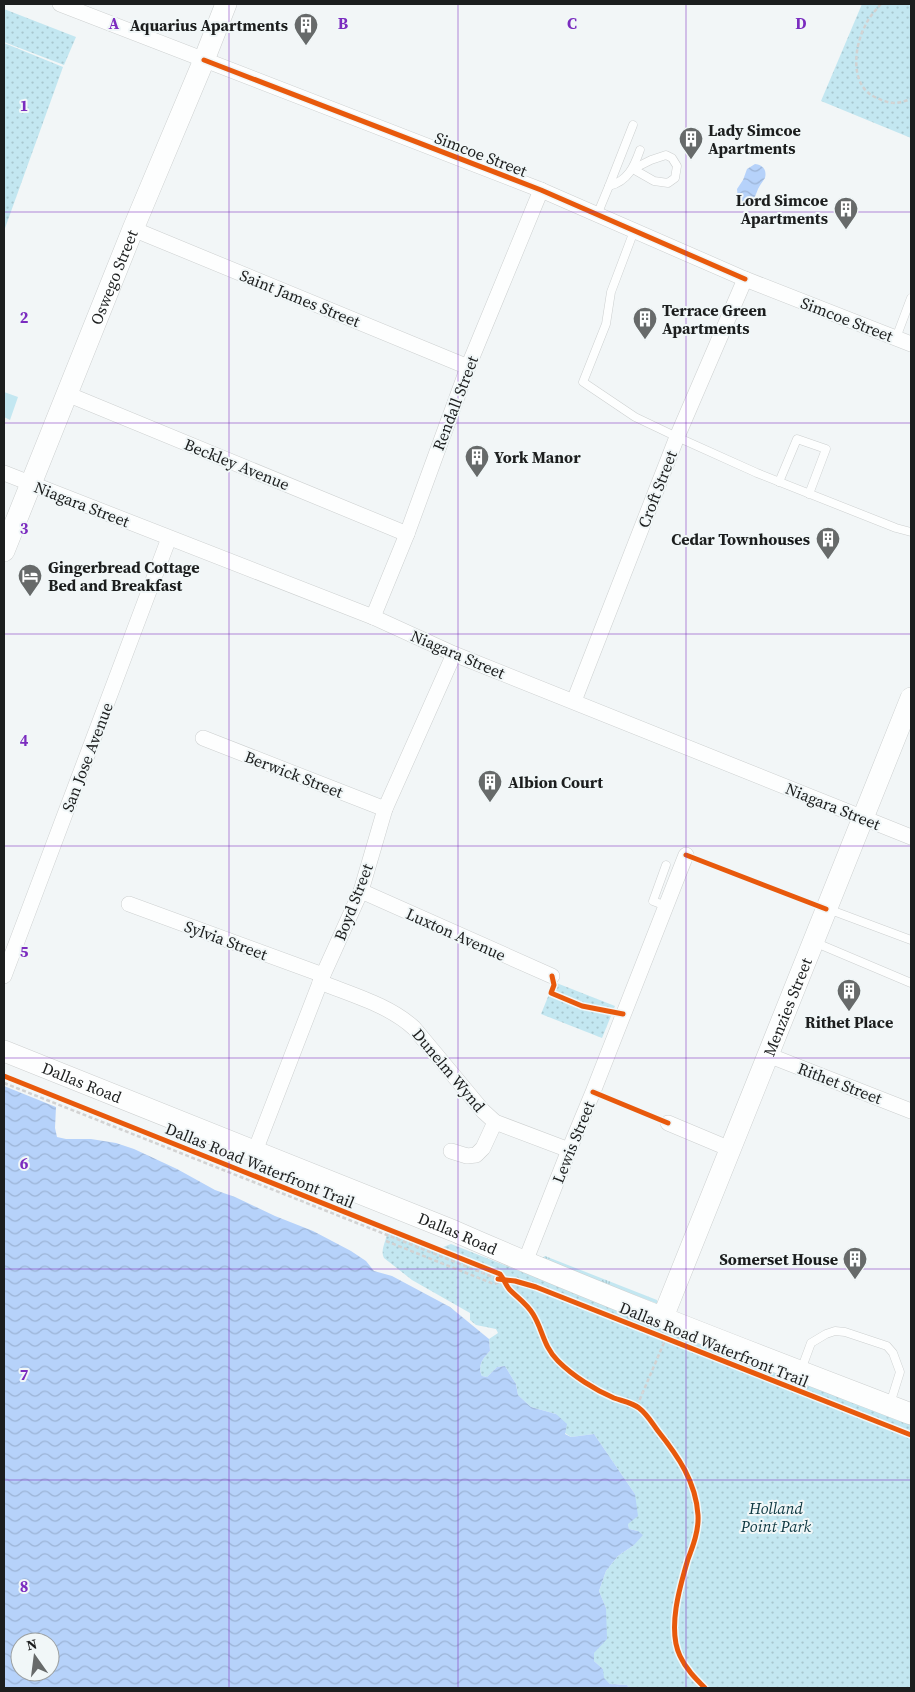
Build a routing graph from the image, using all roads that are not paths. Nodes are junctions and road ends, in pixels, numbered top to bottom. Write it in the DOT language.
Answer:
graph roads {
  1 [pos="60,4"];
  2 [pos="226,4"];
  3 [pos="204,60"];
  4 [pos="633,126"];
  5 [pos="640,150"];
  6 [pos="633,169"];
  7 [pos="609,186"];
  8 [pos="541,190"];
  9 [pos="597,214"];
  10 [pos="133,229"];
  11 [pos="634,231"];
  12 [pos="745,279"];
  13 [pos="911,298"];
  14 [pos="896,338"];
  15 [pos="911,344"];
  16 [pos="468,367"];
  17 [pos="67,394"];
  18 [pos="677,437"];
  19 [pos="4,473"];
  20 [pos="779,482"];
  21 [pos="30,484"];
  22 [pos="808,494"];
  23 [pos="911,532"];
  24 [pos="407,534"];
  25 [pos="169,538"];
  26 [pos="4,551"];
  27 [pos="373,617"];
  28 [pos="454,654"];
  29 [pos="911,698"];
  30 [pos="574,700"];
  31 [pos="203,738"];
  32 [pos="385,809"];
  33 [pos="862,818"];
  34 [pos="911,837"];
  35 [pos="686,855"];
  36 [pos="666,865"];
  37 [pos="360,891"];
  38 [pos="129,904"];
  39 [pos="666,906"];
  40 [pos="826,909"];
  41 [pos="911,940"];
  42 [pos="813,941"];
  43 [pos="4,976"];
  44 [pos="552,976"];
  45 [pos="322,979"];
  46 [pos="911,983"];
  47 [pos="4,1051"];
  48 [pos="768,1055"];
  49 [pos="911,1111"];
  50 [pos="495,1122"];
  51 [pos="668,1124"];
  52 [pos="730,1149"];
  53 [pos="568,1150"];
  54 [pos="254,1151"];
  55 [pos="451,1151"];
  56 [pos="525,1262"];
  57 [pos="667,1331"];
  58 [pos="800,1371"];
  59 [pos="889,1405"];
  60 [pos="911,1414"];
  1 -- 3 [label="street, Simcoe Street"];
  2 -- 3 [label="street, Oswego Street"];
  3 -- 8 [label="street, Simcoe Street"];
  3 -- 10 [label="street, Oswego Street"];
  4 -- 7 [label="lane"];
  5 -- 6 [label="lane"];
  6 -- 6 [label="lane"];
  6 -- 7 [label="lane"];
  7 -- 9 [label="lane"];
  8 -- 9 [label="street, Simcoe Street"];
  8 -- 16 [label="street, Rendall Street"];
  9 -- 11 [label="street, Simcoe Street"];
  10 -- 16 [label="street, Saint James Street"];
  10 -- 17 [label="street, Oswego Street"];
  11 -- 12 [label="street, Simcoe Street"];
  11 -- 18 [label="lane"];
  12 -- 14 [label="street, Simcoe Street"];
  12 -- 18 [label="street, Croft Street"];
  13 -- 14 [label="lane"];
  14 -- 15 [label="street, Simcoe Street"];
  16 -- 24 [label="street, Rendall Street"];
  17 -- 21 [label="street, Oswego Street"];
  17 -- 24 [label="street, Beckley Avenue"];
  18 -- 20 [label="lane"];
  18 -- 30 [label="street, Croft Street"];
  19 -- 21 [label="street, Niagara Street"];
  20 -- 22 [label="lane"];
  20 -- 22 [label="lane"];
  21 -- 25 [label="street, Niagara Street"];
  21 -- 26 [label="street, Oswego Street"];
  22 -- 23 [label="lane"];
  24 -- 27 [label="street, Rendall Street"];
  25 -- 27 [label="street, Niagara Street"];
  25 -- 43 [label="street, San Jose Avenue"];
  27 -- 28 [label="street, Niagara Street"];
  28 -- 30 [label="street, Niagara Street"];
  28 -- 32 [label="street, Boyd Street"];
  29 -- 33 [label="street, Menzies Street"];
  30 -- 33 [label="street, Niagara Street"];
  31 -- 32 [label="street, Berwick Street"];
  32 -- 37 [label="street, Boyd Street"];
  33 -- 34 [label="street, Niagara Street"];
  33 -- 40 [label="street, Menzies Street"];
  35 -- 39 [label="street, Lewis Street"];
  36 -- 39 [label="lane"];
  37 -- 44 [label="street, Luxton Avenue"];
  37 -- 45 [label="street, Boyd Street"];
  38 -- 45 [label="street, Sylvia Street"];
  39 -- 53 [label="street, Lewis Street"];
  40 -- 41 [label="lane"];
  40 -- 42 [label="street, Menzies Street"];
  42 -- 46 [label="lane"];
  42 -- 48 [label="street, Menzies Street"];
  45 -- 50 [label="street, Dunelm Wynd"];
  45 -- 54 [label="street, Boyd Street"];
  47 -- 54 [label="street, Dallas Road"];
  48 -- 49 [label="street, Rithet Street"];
  48 -- 52 [label="street, Menzies Street"];
  50 -- 53 [label="street, Dunelm Wynd"];
  50 -- 55 [label="street, Dunelm Wynd"];
  51 -- 52 [label="street"];
  52 -- 57 [label="street, Menzies Street"];
  53 -- 56 [label="street, Lewis Street"];
  54 -- 56 [label="street, Dallas Road"];
  56 -- 57 [label="street, Dallas Road"];
  57 -- 58 [label="street, Dallas Road"];
  58 -- 59 [label="street, Dallas Road"];
  58 -- 59 [label="lane"];
  59 -- 60 [label="street, Dallas Road"];
}
